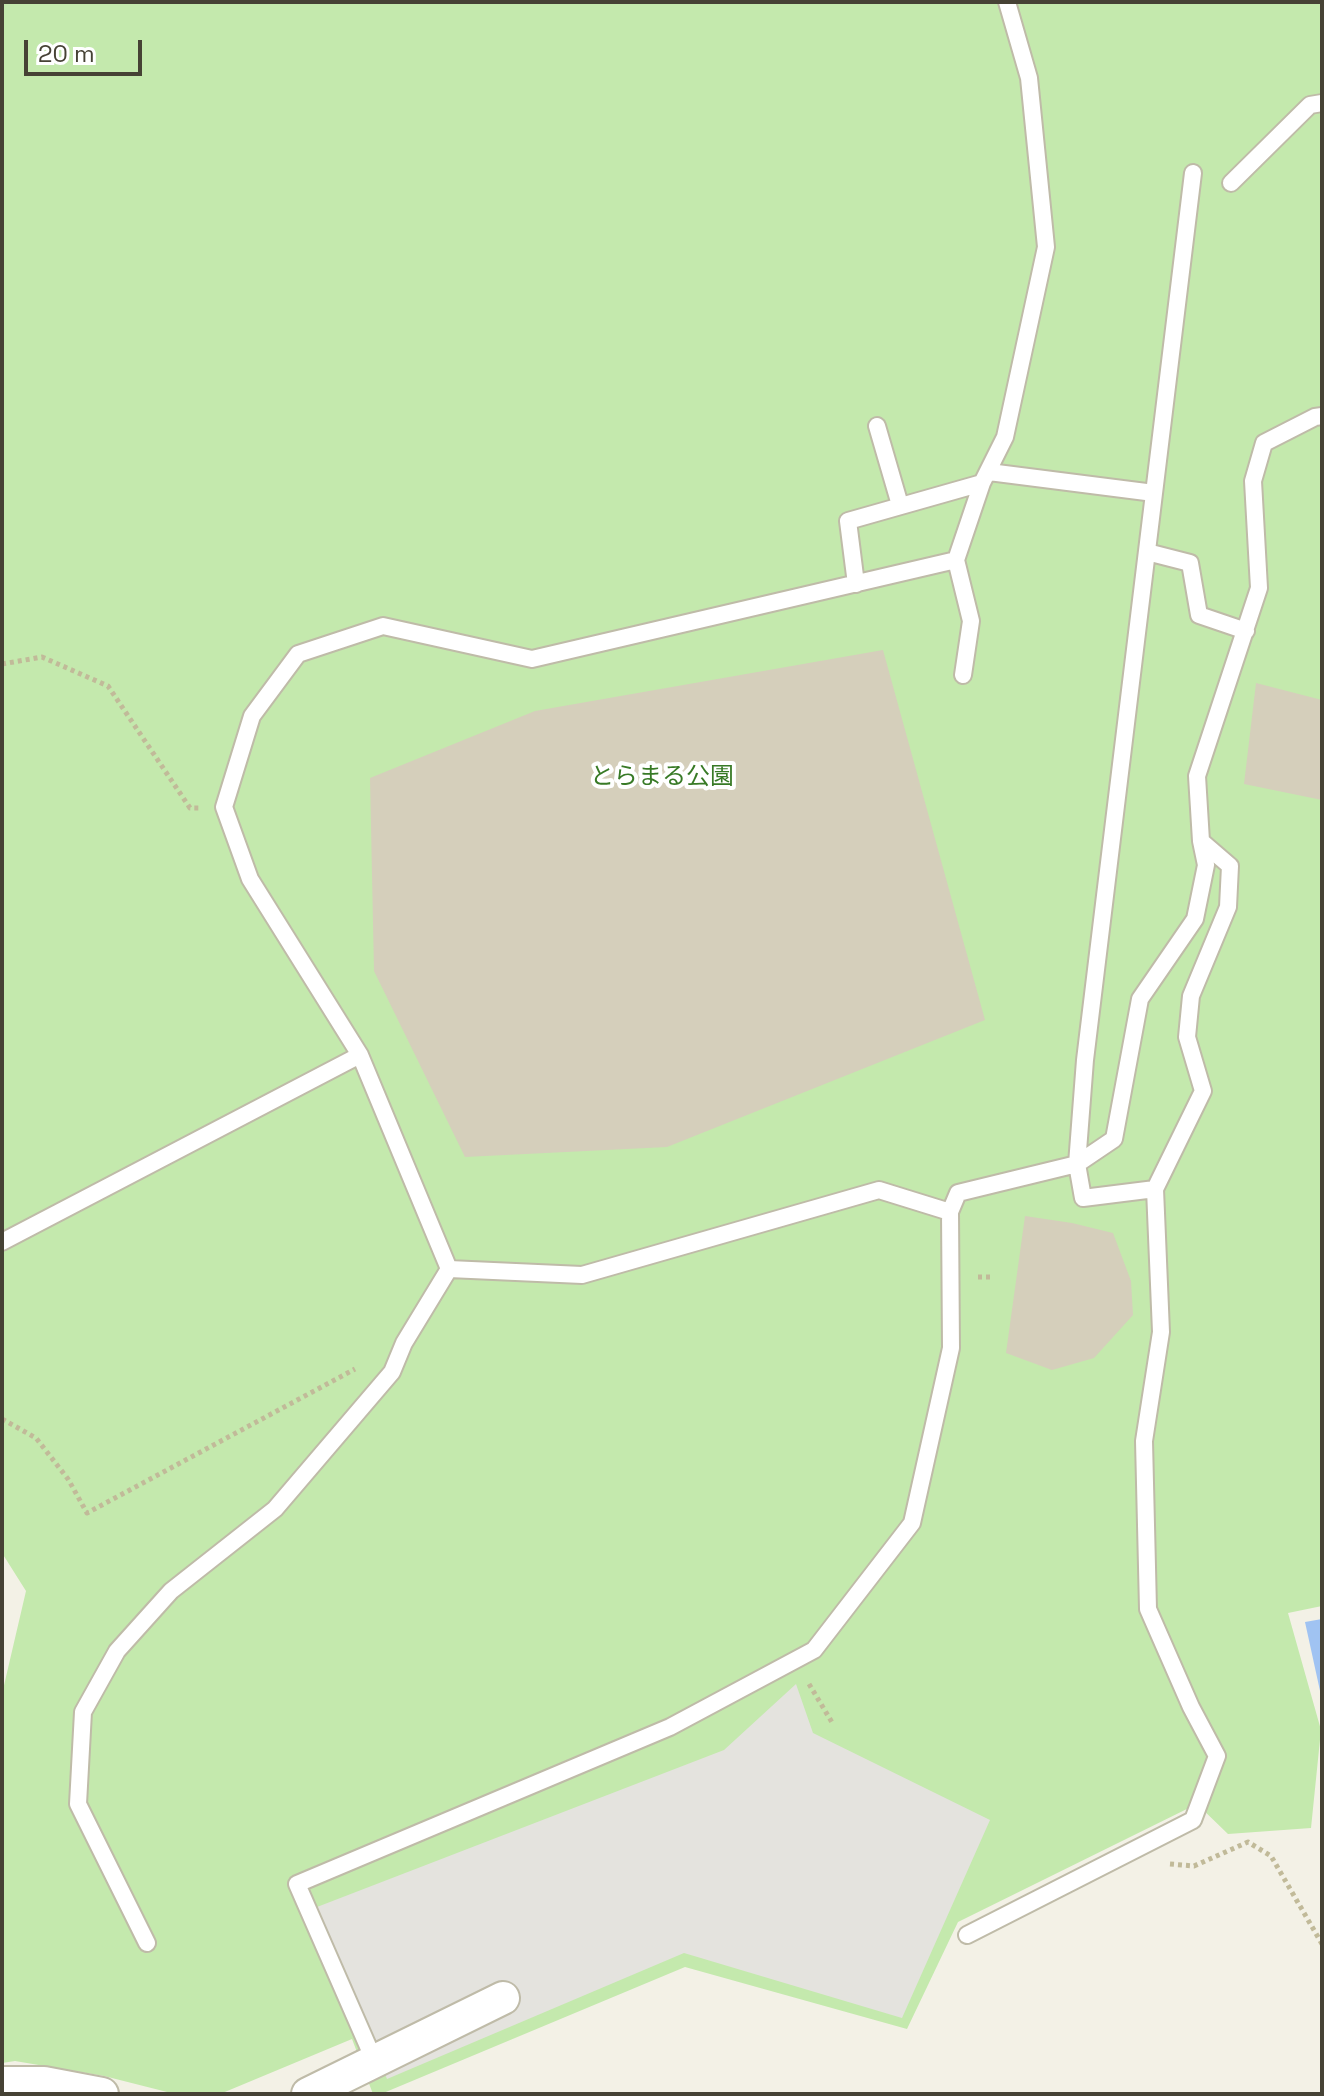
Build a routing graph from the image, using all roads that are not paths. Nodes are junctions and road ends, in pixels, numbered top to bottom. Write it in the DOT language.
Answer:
graph roads {
  1 [pos="1007,2"];
  2 [pos="1322,103"];
  3 [pos="1193,173"];
  4 [pos="1231,183"];
  5 [pos="1322,416"];
  6 [pos="877,426"];
  7 [pos="985,477"];
  8 [pos="1154,493"];
  9 [pos="900,505"];
  10 [pos="1147,552"];
  11 [pos="956,560"];
  12 [pos="856,584"];
  13 [pos="1246,631"];
  14 [pos="963,675"];
  15 [pos="1201,841"];
  16 [pos="360,1055"];
  17 [pos="1077,1164"];
  18 [pos="1155,1189"];
  19 [pos="950,1212"];
  20 [pos="2,1242"];
  21 [pos="449,1269"];
  22 [pos="967,1935"];
  23 [pos="147,1943"];
  24 [pos="503,1998"];
  25 [pos="374,2060"];
  26 [pos="2,2083"];
  27 [pos="102,2094"];
  28 [pos="308,2094"];
  1 -- 7 [label="lane"];
  2 -- 4 [label="lane"];
  3 -- 8 [label="lane"];
  5 -- 13 [label="lane"];
  6 -- 9 [label="lane"];
  7 -- 8 [label="lane"];
  7 -- 9 [label="lane"];
  7 -- 11 [label="lane"];
  8 -- 10 [label="lane"];
  9 -- 12 [label="lane"];
  10 -- 13 [label="lane"];
  10 -- 17 [label="lane"];
  11 -- 12 [label="lane"];
  11 -- 14 [label="lane"];
  12 -- 16 [label="lane"];
  13 -- 15 [label="lane"];
  15 -- 17 [label="lane"];
  15 -- 18 [label="lane"];
  16 -- 20 [label="lane"];
  16 -- 21 [label="lane"];
  17 -- 18 [label="lane"];
  17 -- 19 [label="lane"];
  18 -- 22 [label="lane"];
  19 -- 21 [label="lane"];
  19 -- 25 [label="lane"];
  21 -- 23 [label="lane"];
  24 -- 25 [label="street"];
  25 -- 28 [label="street"];
  26 -- 27 [label="street"];
}
